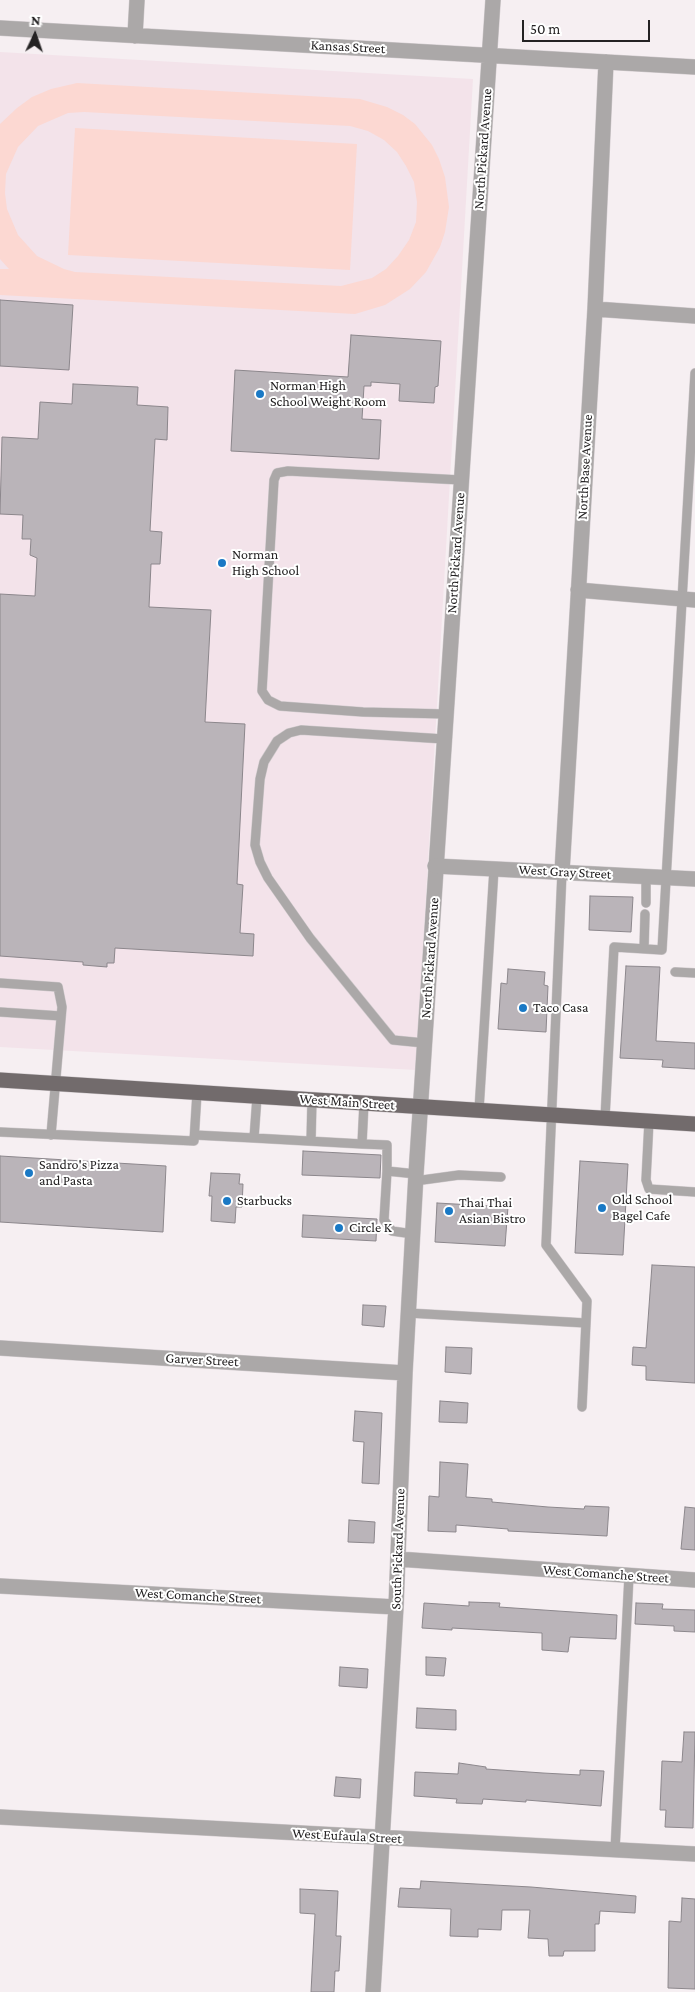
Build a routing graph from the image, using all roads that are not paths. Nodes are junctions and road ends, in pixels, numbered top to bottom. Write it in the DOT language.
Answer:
graph roads {
  1 [pos="137,0"];
  2 [pos="493,0"];
  3 [pos="0,28"];
  4 [pos="135,36"];
  5 [pos="489,54"];
  6 [pos="606,62"];
  7 [pos="695,67"];
  8 [pos="595,309"];
  9 [pos="695,316"];
  10 [pos="695,373"];
  11 [pos="461,480"];
  12 [pos="578,590"];
  13 [pos="688,599"];
  14 [pos="445,714"];
  15 [pos="444,739"];
  16 [pos="435,866"];
  17 [pos="494,868"];
  18 [pos="562,872"];
  19 [pos="646,876"];
  20 [pos="665,878"];
  21 [pos="695,879"];
  22 [pos="646,903"];
  23 [pos="645,914"];
  24 [pos="644,949"];
  25 [pos="675,972"];
  26 [pos="695,973"];
  27 [pos="0,983"];
  28 [pos="0,1012"];
  29 [pos="61,1016"];
  30 [pos="424,1043"];
  31 [pos="0,1080"];
  32 [pos="56,1084"];
  33 [pos="197,1093"];
  34 [pos="257,1096"];
  35 [pos="312,1100"];
  36 [pos="364,1103"];
  37 [pos="420,1107"];
  38 [pos="479,1110"];
  39 [pos="553,1115"];
  40 [pos="605,1118"];
  41 [pos="649,1121"];
  42 [pos="695,1124"];
  43 [pos="0,1132"];
  44 [pos="51,1135"];
  45 [pos="195,1135"];
  46 [pos="254,1138"];
  47 [pos="311,1141"];
  48 [pos="362,1144"];
  49 [pos="387,1171"];
  50 [pos="416,1177"];
  51 [pos="501,1177"];
  52 [pos="695,1192"];
  53 [pos="413,1234"];
  54 [pos="408,1313"];
  55 [pos="586,1323"];
  56 [pos="0,1348"];
  57 [pos="405,1373"];
  58 [pos="582,1407"];
  59 [pos="398,1559"];
  60 [pos="629,1576"];
  61 [pos="695,1580"];
  62 [pos="0,1586"];
  63 [pos="396,1607"];
  64 [pos="0,1817"];
  65 [pos="381,1838"];
  66 [pos="615,1850"];
  67 [pos="695,1854"];
  68 [pos="373,1992"];
  1 -- 4 [label="street"];
  2 -- 5 [label="street, North Pickard Avenue"];
  3 -- 4 [label="street, Kansas Street"];
  4 -- 5 [label="street, Kansas Street"];
  5 -- 6 [label="street, Kansas Street"];
  5 -- 11 [label="street, North Pickard Avenue"];
  6 -- 7 [label="street, Kansas Street"];
  6 -- 8 [label="street, North Base Avenue"];
  8 -- 9 [label="street"];
  8 -- 12 [label="street, North Base Avenue"];
  10 -- 13 [label="lane"];
  11 -- 14 [label="street, North Pickard Avenue"];
  11 -- 14 [label="lane"];
  12 -- 13 [label="street"];
  12 -- 18 [label="street, North Base Avenue"];
  13 -- 20 [label="lane"];
  14 -- 15 [label="street, North Pickard Avenue"];
  15 -- 16 [label="street, North Pickard Avenue"];
  15 -- 30 [label="lane"];
  16 -- 17 [label="street, West Gray Street"];
  16 -- 30 [label="street, North Pickard Avenue"];
  17 -- 18 [label="street, West Gray Street"];
  17 -- 38 [label="lane"];
  18 -- 19 [label="street, West Gray Street"];
  18 -- 39 [label="lane"];
  19 -- 20 [label="street, West Gray Street"];
  19 -- 22 [label="lane"];
  20 -- 21 [label="street, West Gray Street"];
  20 -- 24 [label="lane"];
  23 -- 24 [label="lane"];
  24 -- 40 [label="lane"];
  25 -- 26 [label="lane"];
  27 -- 29 [label="lane"];
  28 -- 29 [label="lane"];
  29 -- 32 [label="lane"];
  30 -- 37 [label="street, North Pickard Avenue"];
  31 -- 32 [label="main road, West Main Street"];
  32 -- 33 [label="main road, West Main Street"];
  32 -- 44 [label="lane"];
  33 -- 34 [label="main road, West Main Street"];
  33 -- 45 [label="lane"];
  34 -- 35 [label="main road, West Main Street"];
  34 -- 46 [label="lane"];
  35 -- 36 [label="main road, West Main Street"];
  35 -- 47 [label="lane"];
  36 -- 37 [label="main road, West Main Street"];
  36 -- 48 [label="lane"];
  37 -- 38 [label="main road, West Main Street"];
  37 -- 50 [label="street, South Pickard Avenue"];
  38 -- 39 [label="main road, West Main Street"];
  39 -- 40 [label="main road, West Main Street"];
  39 -- 55 [label="lane"];
  40 -- 41 [label="main road, West Main Street"];
  41 -- 42 [label="main road, West Main Street"];
  41 -- 52 [label="lane"];
  43 -- 44 [label="lane"];
  44 -- 45 [label="lane"];
  45 -- 46 [label="lane"];
  46 -- 47 [label="lane"];
  47 -- 48 [label="lane"];
  48 -- 49 [label="lane"];
  49 -- 50 [label="lane"];
  49 -- 53 [label="lane"];
  50 -- 51 [label="lane"];
  50 -- 53 [label="street, South Pickard Avenue"];
  53 -- 54 [label="street, South Pickard Avenue"];
  54 -- 55 [label="lane"];
  54 -- 57 [label="street, South Pickard Avenue"];
  55 -- 58 [label="lane"];
  56 -- 57 [label="street, Garver Street"];
  57 -- 59 [label="street, South Pickard Avenue"];
  59 -- 60 [label="street, West Comanche Street"];
  59 -- 63 [label="street, South Pickard Avenue"];
  60 -- 61 [label="street, West Comanche Street"];
  60 -- 66 [label="lane"];
  62 -- 63 [label="street, West Comanche Street"];
  63 -- 65 [label="street, South Pickard Avenue"];
  64 -- 65 [label="street, West Eufaula Street"];
  65 -- 66 [label="street, West Eufaula Street"];
  65 -- 68 [label="street, South Pickard Avenue"];
  66 -- 67 [label="street, West Eufaula Street"];
}
